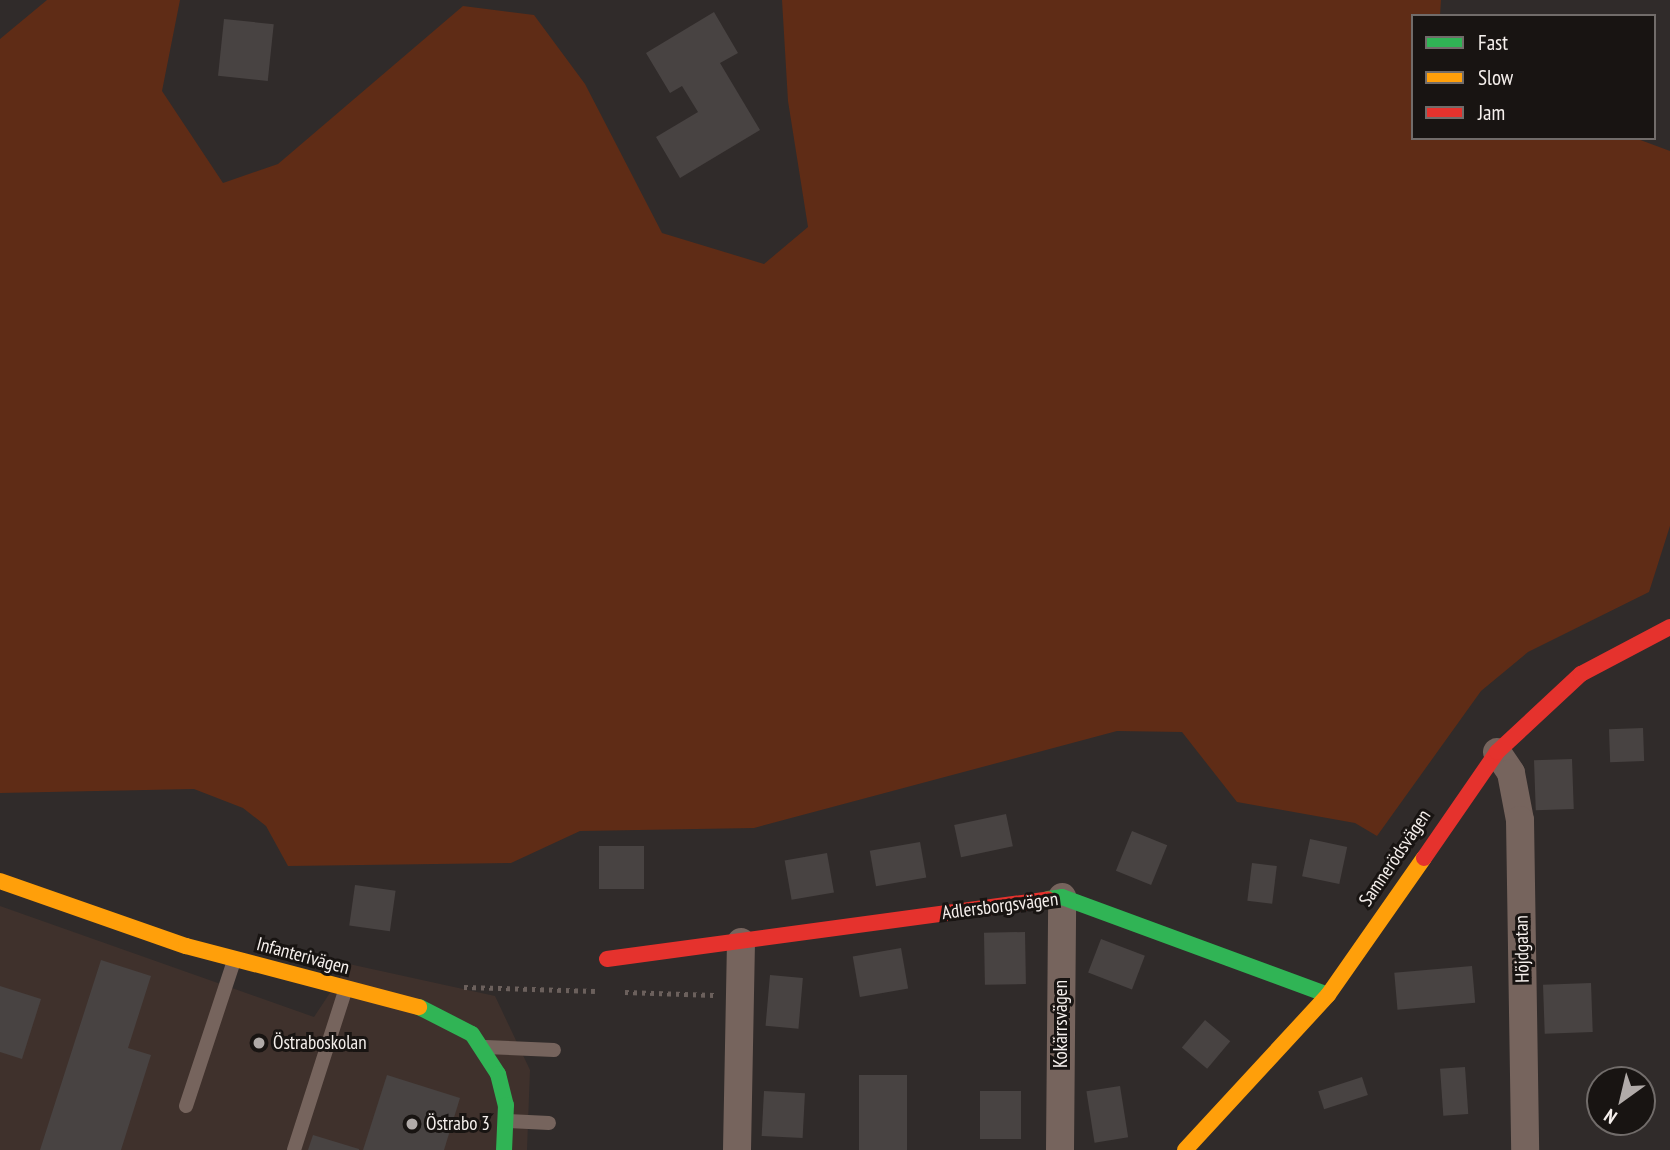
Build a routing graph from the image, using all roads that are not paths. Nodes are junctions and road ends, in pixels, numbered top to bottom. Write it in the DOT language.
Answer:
graph roads {
  1 [pos="1670,627"];
  2 [pos="1497,752"];
  3 [pos="0,881"];
  4 [pos="1062,897"];
  5 [pos="741,942"];
  6 [pos="607,959"];
  7 [pos="235,960"];
  8 [pos="345,990"];
  9 [pos="1328,995"];
  10 [pos="482,1047"];
  11 [pos="554,1050"];
  12 [pos="186,1106"];
  13 [pos="507,1121"];
  14 [pos="549,1123"];
  15 [pos="294,1150"];
  16 [pos="504,1150"];
  17 [pos="737,1150"];
  18 [pos="1060,1150"];
  19 [pos="1185,1150"];
  20 [pos="1525,1150"];
  1 -- 2 [label="street, Samnerödsvägen"];
  2 -- 9 [label="street, Samnerödsvägen"];
  2 -- 20 [label="street, Höjdgatan"];
  3 -- 7 [label="street, Infanterivägen"];
  4 -- 5 [label="street, Adlersborgsvägen"];
  4 -- 9 [label="street, Adlersborgsvägen"];
  4 -- 18 [label="street, Kokärrsvägen"];
  5 -- 6 [label="street, Adlersborgsvägen"];
  5 -- 17 [label="street"];
  7 -- 8 [label="street, Infanterivägen"];
  7 -- 12 [label="lane"];
  8 -- 10 [label="street, Infanterivägen"];
  8 -- 15 [label="lane"];
  9 -- 19 [label="street, Samnerödsvägen"];
  10 -- 11 [label="lane"];
  10 -- 13 [label="street, Infanterivägen"];
  13 -- 14 [label="lane"];
  13 -- 16 [label="street, Infanterivägen"];
}
